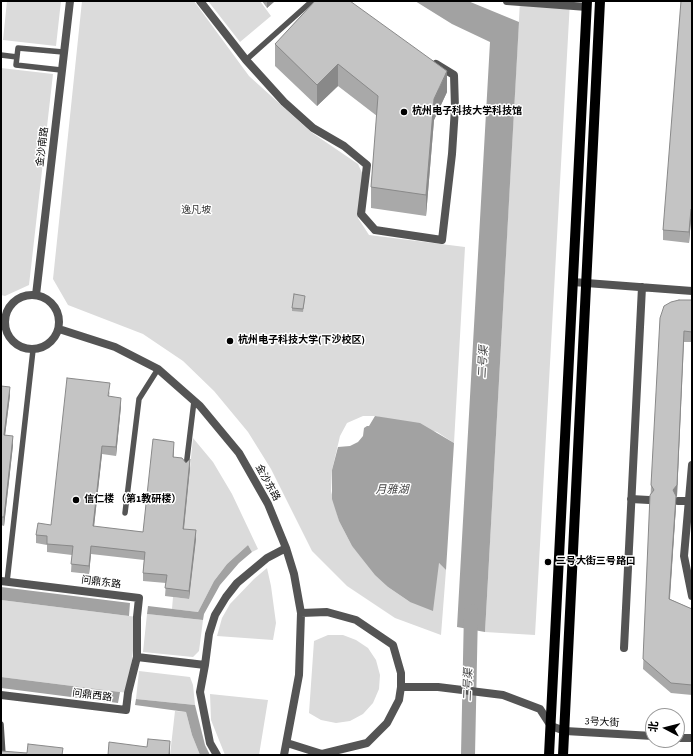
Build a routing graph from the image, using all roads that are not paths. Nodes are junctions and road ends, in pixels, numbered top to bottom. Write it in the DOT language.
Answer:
graph roads {
  1 [pos="70,1"];
  2 [pos="200,1"];
  3 [pos="312,1"];
  4 [pos="507,1"];
  5 [pos="600,1"];
  6 [pos="587,4"];
  7 [pos="63,52"];
  8 [pos="1,55"];
  9 [pos="17,57"];
  10 [pos="428,59"];
  11 [pos="246,60"];
  12 [pos="61,70"];
  13 [pos="573,282"];
  14 [pos="586,284"];
  15 [pos="642,287"];
  16 [pos="692,291"];
  17 [pos="36,295"];
  18 [pos="3,318"];
  19 [pos="59,329"];
  20 [pos="33,350"];
  21 [pos="158,369"];
  22 [pos="194,401"];
  23 [pos="692,465"];
  24 [pos="186,467"];
  25 [pos="631,499"];
  26 [pos="649,500"];
  27 [pos="678,501"];
  28 [pos="688,501"];
  29 [pos="124,513"];
  30 [pos="286,548"];
  31 [pos="4,581"];
  32 [pos="692,596"];
  33 [pos="301,612"];
  34 [pos="624,648"];
  35 [pos="137,657"];
  36 [pos="205,665"];
  37 [pos="401,686"];
  38 [pos="1,695"];
  39 [pos="1,724"];
  40 [pos="551,726"];
  41 [pos="565,731"];
  42 [pos="645,736"];
  43 [pos="287,743"];
  44 [pos="2,755"];
  45 [pos="217,755"];
  46 [pos="284,755"];
  47 [pos="549,755"];
  48 [pos="564,755"];
  1 -- 7 [label="street, 金沙南路"];
  2 -- 11 [label="street"];
  3 -- 11 [label="lane"];
  4 -- 6 [label="street"];
  5 -- 14 [label="main road"];
  6 -- 13 [label="main road"];
  7 -- 9 [label="lane"];
  7 -- 12 [label="street, 金沙南路"];
  8 -- 9 [label="lane"];
  9 -- 12 [label="lane"];
  10 -- 11 [label="street"];
  12 -- 17 [label="street, 金沙南路"];
  13 -- 14 [label="street"];
  13 -- 40 [label="main road"];
  14 -- 15 [label="street"];
  14 -- 41 [label="main road"];
  15 -- 16 [label="street"];
  15 -- 25 [label="street"];
  17 -- 18 [label="street"];
  17 -- 19 [label="street"];
  18 -- 20 [label="street"];
  19 -- 20 [label="street"];
  19 -- 21 [label="street, 金沙东路"];
  20 -- 31 [label="lane"];
  21 -- 22 [label="street, 金沙东路"];
  21 -- 29 [label="lane"];
  22 -- 24 [label="lane"];
  22 -- 30 [label="street, 金沙东路"];
  23 -- 28 [label="street"];
  25 -- 26 [label="street"];
  25 -- 34 [label="street"];
  27 -- 28 [label="street"];
  28 -- 32 [label="street"];
  30 -- 33 [label="street, 金沙东路"];
  30 -- 36 [label="street"];
  31 -- 35 [label="street, 问鼎东路"];
  33 -- 37 [label="street"];
  33 -- 43 [label="street, 金沙东路"];
  35 -- 36 [label="street"];
  35 -- 38 [label="street, 问鼎西路"];
  36 -- 45 [label="street"];
  37 -- 40 [label="street"];
  37 -- 43 [label="street"];
  39 -- 44 [label="lane"];
  40 -- 41 [label="street, 3号大街"];
  40 -- 47 [label="main road"];
  41 -- 42 [label="street, 3号大街"];
  41 -- 48 [label="main road"];
  43 -- 46 [label="street, 金沙东路"];
}
